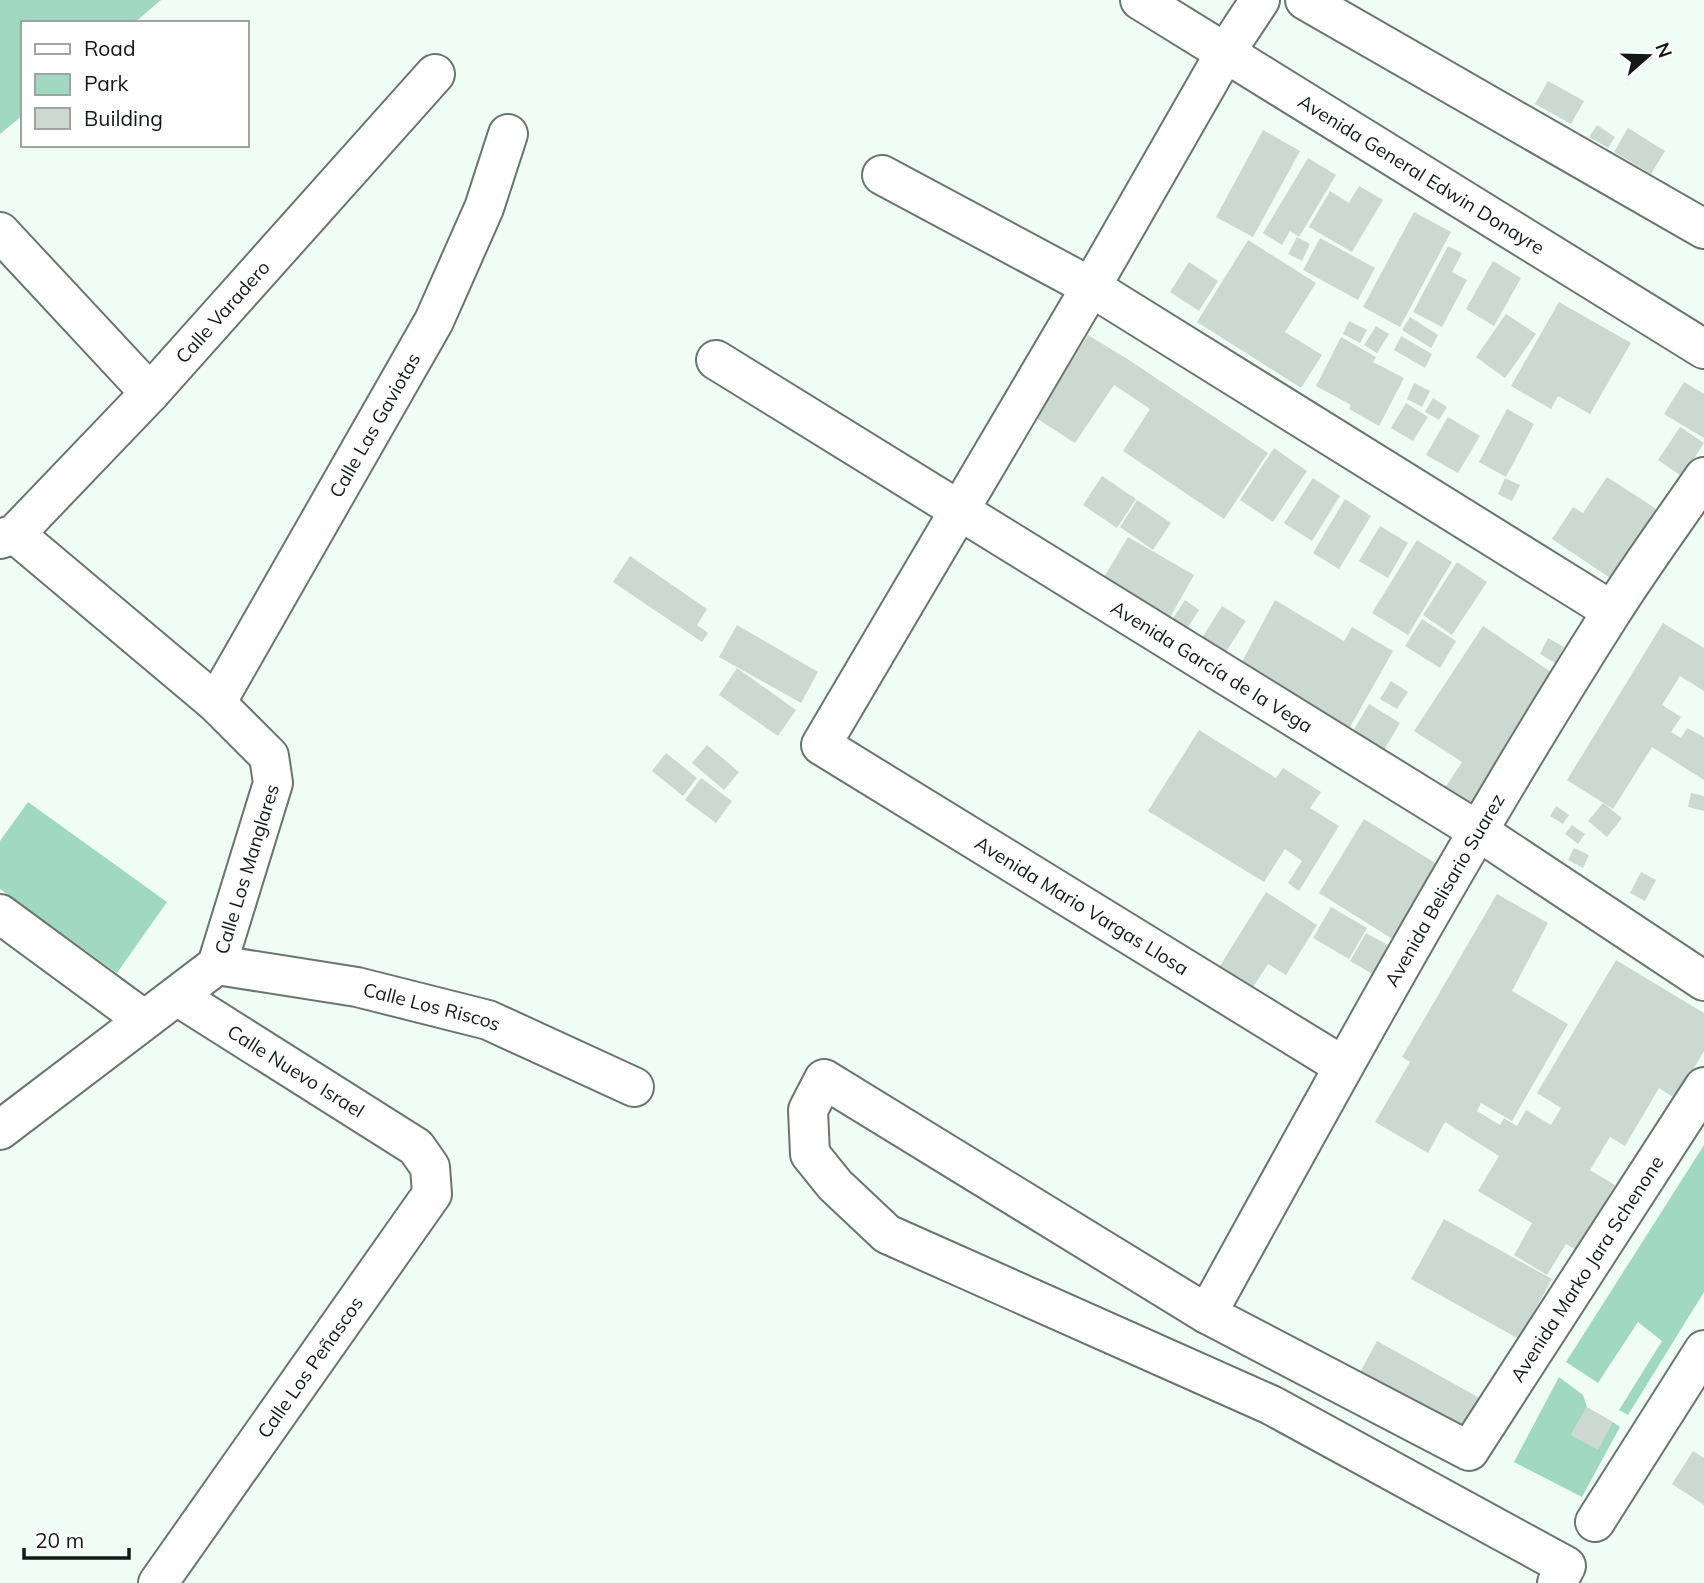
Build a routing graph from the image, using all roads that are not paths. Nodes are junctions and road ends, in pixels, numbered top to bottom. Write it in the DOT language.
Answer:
graph roads {
  1 [pos="1140,0"];
  2 [pos="1260,0"];
  3 [pos="1305,0"];
  4 [pos="1225,53"];
  5 [pos="435,74"];
  6 [pos="508,134"];
  7 [pos="882,175"];
  8 [pos="1704,229"];
  9 [pos="0,232"];
  10 [pos="1091,286"];
  11 [pos="1704,349"];
  12 [pos="716,360"];
  13 [pos="150,393"];
  14 [pos="1704,477"];
  15 [pos="960,509"];
  16 [pos="7,536"];
  17 [pos="1612,611"];
  18 [pos="216,703"];
  19 [pos="1478,831"];
  20 [pos="0,914"];
  21 [pos="217,965"];
  22 [pos="1704,981"];
  23 [pos="177,996"];
  24 [pos="143,1019"];
  25 [pos="1343,1066"];
  26 [pos="634,1087"];
  27 [pos="1704,1087"];
  28 [pos="0,1129"];
  29 [pos="416,1147"];
  30 [pos="1207,1314"];
  31 [pos="1704,1350"];
  32 [pos="1595,1521"];
  33 [pos="1561,1574"];
  34 [pos="158,1583"];
  1 -- 4 [label="street, Avenida General Edwin Donayre"];
  2 -- 4 [label="street"];
  3 -- 8 [label="street"];
  4 -- 10 [label="street"];
  4 -- 11 [label="street, Avenida General Edwin Donayre"];
  5 -- 13 [label="street, Calle Varadero"];
  6 -- 18 [label="street, Calle Las Gaviotas"];
  7 -- 10 [label="street"];
  9 -- 13 [label="street"];
  10 -- 15 [label="street"];
  10 -- 17 [label="street"];
  12 -- 15 [label="street, Avenida García de la Vega"];
  13 -- 16 [label="street, Calle Varadero"];
  14 -- 17 [label="street, Avenida Belisario Suarez"];
  15 -- 19 [label="street, Avenida García de la Vega"];
  15 -- 25 [label="street, Avenida Mario Vargas Llosa"];
  16 -- 18 [label="street, Calle Los Manglares"];
  17 -- 19 [label="street, Avenida Belisario Suarez"];
  18 -- 21 [label="street, Calle Los Manglares"];
  19 -- 22 [label="street, Avenida García de la Vega"];
  19 -- 25 [label="street, Avenida Belisario Suarez"];
  20 -- 24 [label="street"];
  21 -- 23 [label="street, Calle Los Manglares"];
  21 -- 26 [label="street, Calle Los Riscos"];
  23 -- 24 [label="street, Calle Los Manglares"];
  23 -- 29 [label="street, Calle Nuevo Israel"];
  24 -- 28 [label="street, Calle Los Manglares"];
  25 -- 30 [label="street, Avenida Belisario Suarez"];
  27 -- 30 [label="street, Avenida Marko Jara Schenone"];
  29 -- 34 [label="street, Calle Los Peñascos"];
  30 -- 33 [label="street"];
  31 -- 32 [label="street"];
}
